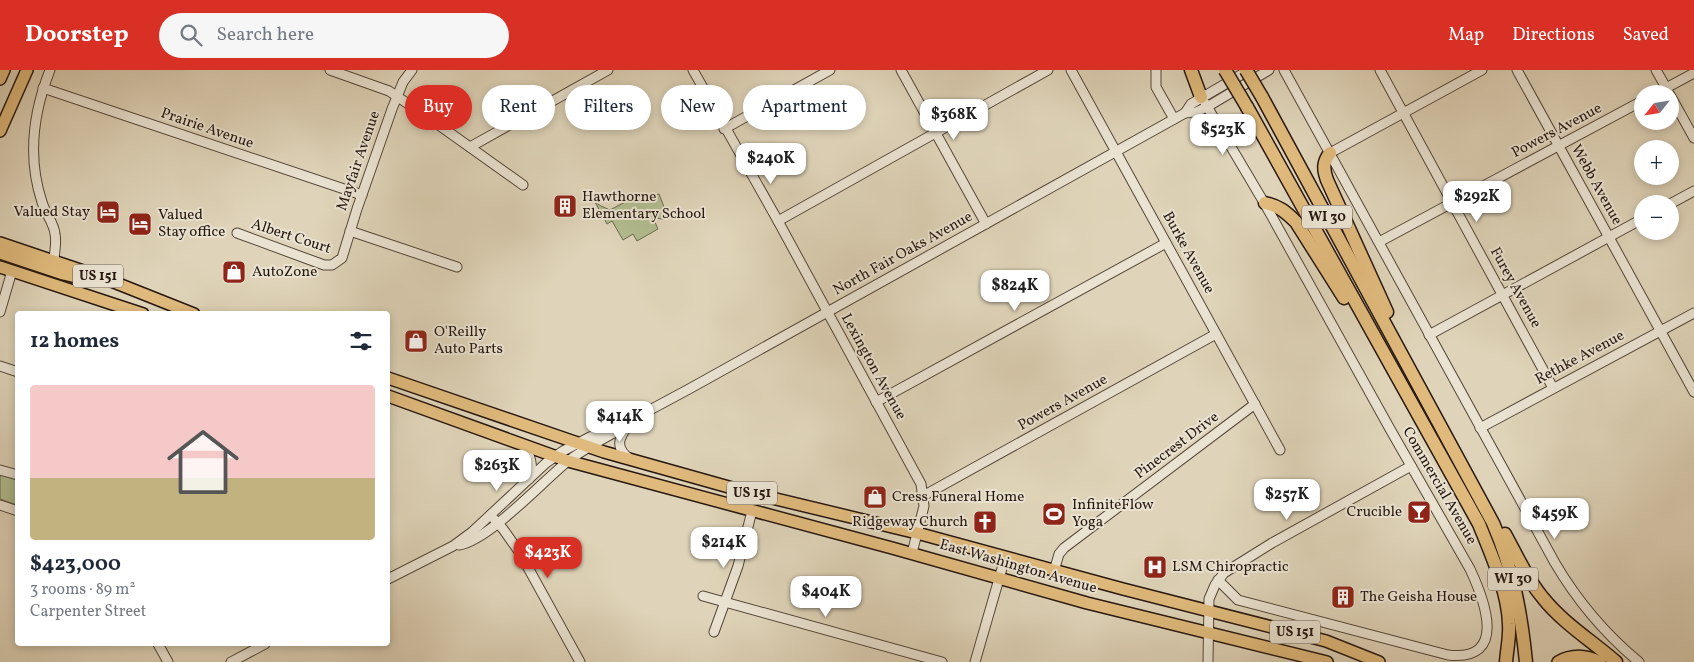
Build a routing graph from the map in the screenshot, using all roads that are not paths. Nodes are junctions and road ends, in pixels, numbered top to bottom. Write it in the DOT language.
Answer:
graph roads {
  1 [pos="4,70"];
  2 [pos="28,70"];
  3 [pos="50,70"];
  4 [pos="330,70"];
  5 [pos="412,70"];
  6 [pos="608,70"];
  7 [pos="693,70"];
  8 [pos="830,70"];
  9 [pos="901,70"];
  10 [pos="1048,70"];
  11 [pos="1071,70"];
  12 [pos="1156,70"];
  13 [pos="1191,70"];
  14 [pos="1225,70"];
  15 [pos="1248,70"];
  16 [pos="1269,70"];
  17 [pos="1284,70"];
  18 [pos="1380,70"];
  19 [pos="1482,70"];
  20 [pos="1517,70"];
  21 [pos="1656,70"];
  22 [pos="1694,73"];
  23 [pos="0,79"];
  24 [pos="701,85"];
  25 [pos="1664,85"];
  26 [pos="1678,85"];
  27 [pos="43,88"];
  28 [pos="397,96"];
  29 [pos="1204,102"];
  30 [pos="1634,105"];
  31 [pos="1679,111"];
  32 [pos="1403,113"];
  33 [pos="1174,119"];
  34 [pos="733,123"];
  35 [pos="725,130"];
  36 [pos="0,131"];
  37 [pos="936,133"];
  38 [pos="1694,138"];
  39 [pos="1558,146"];
  40 [pos="470,147"];
  41 [pos="1116,152"];
  42 [pos="1330,153"];
  43 [pos="523,185"];
  44 [pos="1694,191"];
  45 [pos="362,195"];
  46 [pos="1679,199"];
  47 [pos="1452,202"];
  48 [pos="1265,203"];
  49 [pos="778,221"];
  50 [pos="986,224"];
  51 [pos="1634,224"];
  52 [pos="350,231"];
  53 [pos="236,233"];
  54 [pos="0,236"];
  55 [pos="1610,237"];
  56 [pos="1379,242"];
  57 [pos="0,243"];
  58 [pos="1166,243"];
  59 [pos="0,253"];
  60 [pos="42,257"];
  61 [pos="54,261"];
  62 [pos="336,263"];
  63 [pos="0,267"];
  64 [pos="457,267"];
  65 [pos="12,271"];
  66 [pos="101,277"];
  67 [pos="1503,295"];
  68 [pos="134,311"];
  69 [pos="186,311"];
  70 [pos="0,312"];
  71 [pos="827,312"];
  72 [pos="1694,313"];
  73 [pos="1662,330"];
  74 [pos="1216,334"];
  75 [pos="1429,335"];
  76 [pos="1392,336"];
  77 [pos="0,366"];
  78 [pos="15,371"];
  79 [pos="390,379"];
  80 [pos="1553,388"];
  81 [pos="1694,392"];
  82 [pos="390,397"];
  83 [pos="876,402"];
  84 [pos="1255,404"];
  85 [pos="632,421"];
  86 [pos="1480,428"];
  87 [pos="522,444"];
  88 [pos="577,444"];
  89 [pos="1435,444"];
  90 [pos="589,448"];
  91 [pos="1280,450"];
  92 [pos="556,456"];
  93 [pos="632,460"];
  94 [pos="568,461"];
  95 [pos="1411,466"];
  96 [pos="0,470"];
  97 [pos="15,474"];
  98 [pos="529,479"];
  99 [pos="924,496"];
  100 [pos="1482,501"];
  101 [pos="0,505"];
  102 [pos="15,510"];
  103 [pos="752,511"];
  104 [pos="491,514"];
  105 [pos="498,522"];
  106 [pos="917,533"];
  107 [pos="453,546"];
  108 [pos="912,553"];
  109 [pos="1006,558"];
  110 [pos="1054,571"];
  111 [pos="390,578"];
  112 [pos="1000,578"];
  113 [pos="1218,580"];
  114 [pos="703,596"];
  115 [pos="725,602"];
  116 [pos="1208,611"];
  117 [pos="1509,623"];
  118 [pos="714,632"];
  119 [pos="1208,633"];
  120 [pos="159,646"];
  121 [pos="261,646"];
  122 [pos="168,662"];
  123 [pos="231,662"];
  124 [pos="580,662"];
  125 [pos="942,662"];
  126 [pos="975,662"];
  127 [pos="1208,662"];
  128 [pos="1327,662"];
  129 [pos="1379,662"];
  130 [pos="1506,662"];
  131 [pos="1512,662"];
  132 [pos="1526,662"];
  133 [pos="1558,662"];
  134 [pos="1600,662"];
  135 [pos="1616,662"];
  136 [pos="1639,662"];
  1 -- 23 [label="main road"];
  2 -- 36 [label="main road"];
  3 -- 27 [label="street"];
  4 -- 28 [label="street"];
  5 -- 28 [label="street, Mayfair Avenue"];
  6 -- 40 [label="street"];
  7 -- 24 [label="street, Lexington Avenue"];
  8 -- 34 [label="street"];
  9 -- 37 [label="street"];
  10 -- 37 [label="street"];
  11 -- 41 [label="street, Burke Avenue"];
  12 -- 33 [label="street"];
  13 -- 29 [label="highway"];
  14 -- 89 [label="highway, WI 30, bridge"];
  15 -- 29 [label="street, North Fair Oaks Avenue"];
  15 -- 76 [label="highway, WI 30, bridge"];
  16 -- 29 [label="street, North Fair Oaks Avenue"];
  17 -- 42 [label="street"];
  18 -- 32 [label="street, Furey Avenue"];
  19 -- 32 [label="street"];
  20 -- 39 [label="street, Webb Avenue"];
  21 -- 25 [label="street"];
  22 -- 26 [label="street"];
  27 -- 45 [label="street, Prairie Avenue"];
  27 -- 61 [label="street"];
  28 -- 40 [label="street"];
  28 -- 45 [label="street, Mayfair Avenue"];
  29 -- 33 [label="street, North Fair Oaks Avenue"];
  29 -- 48 [label="street, Commercial Avenue"];
  30 -- 39 [label="street, Powers Avenue"];
  31 -- 38 [label="street"];
  32 -- 42 [label="street"];
  32 -- 47 [label="street, Furey Avenue"];
  33 -- 41 [label="street, North Fair Oaks Avenue"];
  35 -- 49 [label="street, Lexington Avenue"];
  37 -- 49 [label="street"];
  37 -- 50 [label="street"];
  39 -- 47 [label="street, Powers Avenue"];
  39 -- 55 [label="street, Webb Avenue"];
  40 -- 43 [label="street"];
  41 -- 50 [label="street, North Fair Oaks Avenue"];
  41 -- 58 [label="street, Burke Avenue"];
  42 -- 56 [label="street"];
  42 -- 76 [label="highway"];
  44 -- 46 [label="street"];
  45 -- 52 [label="street, Mayfair Avenue"];
  47 -- 56 [label="street, Powers Avenue"];
  47 -- 67 [label="street, Furey Avenue"];
  48 -- 89 [label="highway"];
  48 -- 95 [label="street, Commercial Avenue"];
  49 -- 71 [label="street, Lexington Avenue"];
  50 -- 71 [label="street, North Fair Oaks Avenue"];
  51 -- 55 [label="street"];
  52 -- 62 [label="street, Mayfair Avenue"];
  52 -- 64 [label="street"];
  53 -- 62 [label="street, Albert Court"];
  54 -- 60 [label="main road"];
  55 -- 67 [label="street"];
  55 -- 73 [label="street, Webb Avenue"];
  56 -- 75 [label="street"];
  57 -- 60 [label="main road, US 151"];
  58 -- 74 [label="street, Burke Avenue"];
  58 -- 83 [label="street"];
  59 -- 66 [label="main road"];
  60 -- 61 [label="main road, US 151"];
  61 -- 66 [label="main road, US 151"];
  63 -- 65 [label="main road, US 151"];
  65 -- 68 [label="main road, US 151"];
  65 -- 70 [label="street"];
  66 -- 69 [label="main road, US 151"];
  67 -- 75 [label="street"];
  67 -- 80 [label="street, Furey Avenue"];
  71 -- 83 [label="street, Lexington Avenue"];
  71 -- 85 [label="street, North Fair Oaks Avenue"];
  72 -- 73 [label="street, Rethke Avenue"];
  73 -- 80 [label="street, Rethke Avenue"];
  73 -- 81 [label="street, Webb Avenue"];
  74 -- 84 [label="street, Burke Avenue"];
  74 -- 99 [label="street, Powers Avenue"];
  75 -- 86 [label="street"];
  76 -- 100 [label="highway, WI 30"];
  77 -- 78 [label="street"];
  79 -- 88 [label="main road, East Washington Avenue / US 151"];
  80 -- 86 [label="street, Rethke Avenue"];
  82 -- 87 [label="main road, East Washington Avenue / US 151"];
  83 -- 99 [label="street, Lexington Avenue"];
  84 -- 91 [label="street, Burke Avenue"];
  84 -- 110 [label="street, Pinecrest Drive"];
  85 -- 88 [label="street, North Fair Oaks Avenue"];
  85 -- 90 [label="street, North Fair Oaks Avenue"];
  85 -- 93 [label="street"];
  86 -- 136 [label="street"];
  87 -- 92 [label="main road, East Washington Avenue / US 151"];
  87 -- 98 [label="street"];
  88 -- 90 [label="main road, East Washington Avenue / US 151"];
  88 -- 92 [label="street, North Fair Oaks Avenue"];
  89 -- 117 [label="highway, WI 30"];
  90 -- 93 [label="main road, East Washington Avenue / US 151"];
  90 -- 94 [label="street, North Fair Oaks Avenue"];
  92 -- 94 [label="main road, East Washington Avenue / US 151"];
  92 -- 98 [label="street, North Fair Oaks Avenue"];
  93 -- 106 [label="main road, East Washington Avenue / US 151"];
  94 -- 103 [label="main road, East Washington Avenue / US 151"];
  94 -- 105 [label="street, North Fair Oaks Avenue"];
  95 -- 113 [label="street"];
  95 -- 113 [label="street, Commercial Avenue"];
  96 -- 97 [label="street"];
  98 -- 104 [label="street, North Fair Oaks Avenue"];
  99 -- 106 [label="street"];
  100 -- 132 [label="highway, WI 30"];
  100 -- 135 [label="highway"];
  101 -- 102 [label="street"];
  103 -- 108 [label="main road, East Washington Avenue / US 151"];
  103 -- 115 [label="street"];
  104 -- 105 [label="street"];
  104 -- 107 [label="street, North Fair Oaks Avenue"];
  105 -- 107 [label="street, North Fair Oaks Avenue"];
  105 -- 124 [label="street"];
  106 -- 108 [label="street"];
  106 -- 109 [label="main road, East Washington Avenue / US 151"];
  107 -- 111 [label="street"];
  108 -- 112 [label="main road, East Washington Avenue / US 151"];
  109 -- 110 [label="main road, East Washington Avenue / US 151"];
  109 -- 112 [label="street"];
  110 -- 116 [label="main road, East Washington Avenue / US 151"];
  112 -- 119 [label="main road, East Washington Avenue / US 151"];
  112 -- 126 [label="street"];
  113 -- 116 [label="street"];
  114 -- 115 [label="street"];
  115 -- 118 [label="street"];
  115 -- 125 [label="street"];
  116 -- 119 [label="street"];
  116 -- 129 [label="main road, East Washington Avenue / US 151"];
  117 -- 130 [label="highway"];
  117 -- 131 [label="main road, WI 30"];
  119 -- 127 [label="street"];
  119 -- 128 [label="main road, East Washington Avenue / US 151"];
  120 -- 122 [label="street"];
  121 -- 123 [label="street"];
  133 -- 134 [label="main road"];
}
